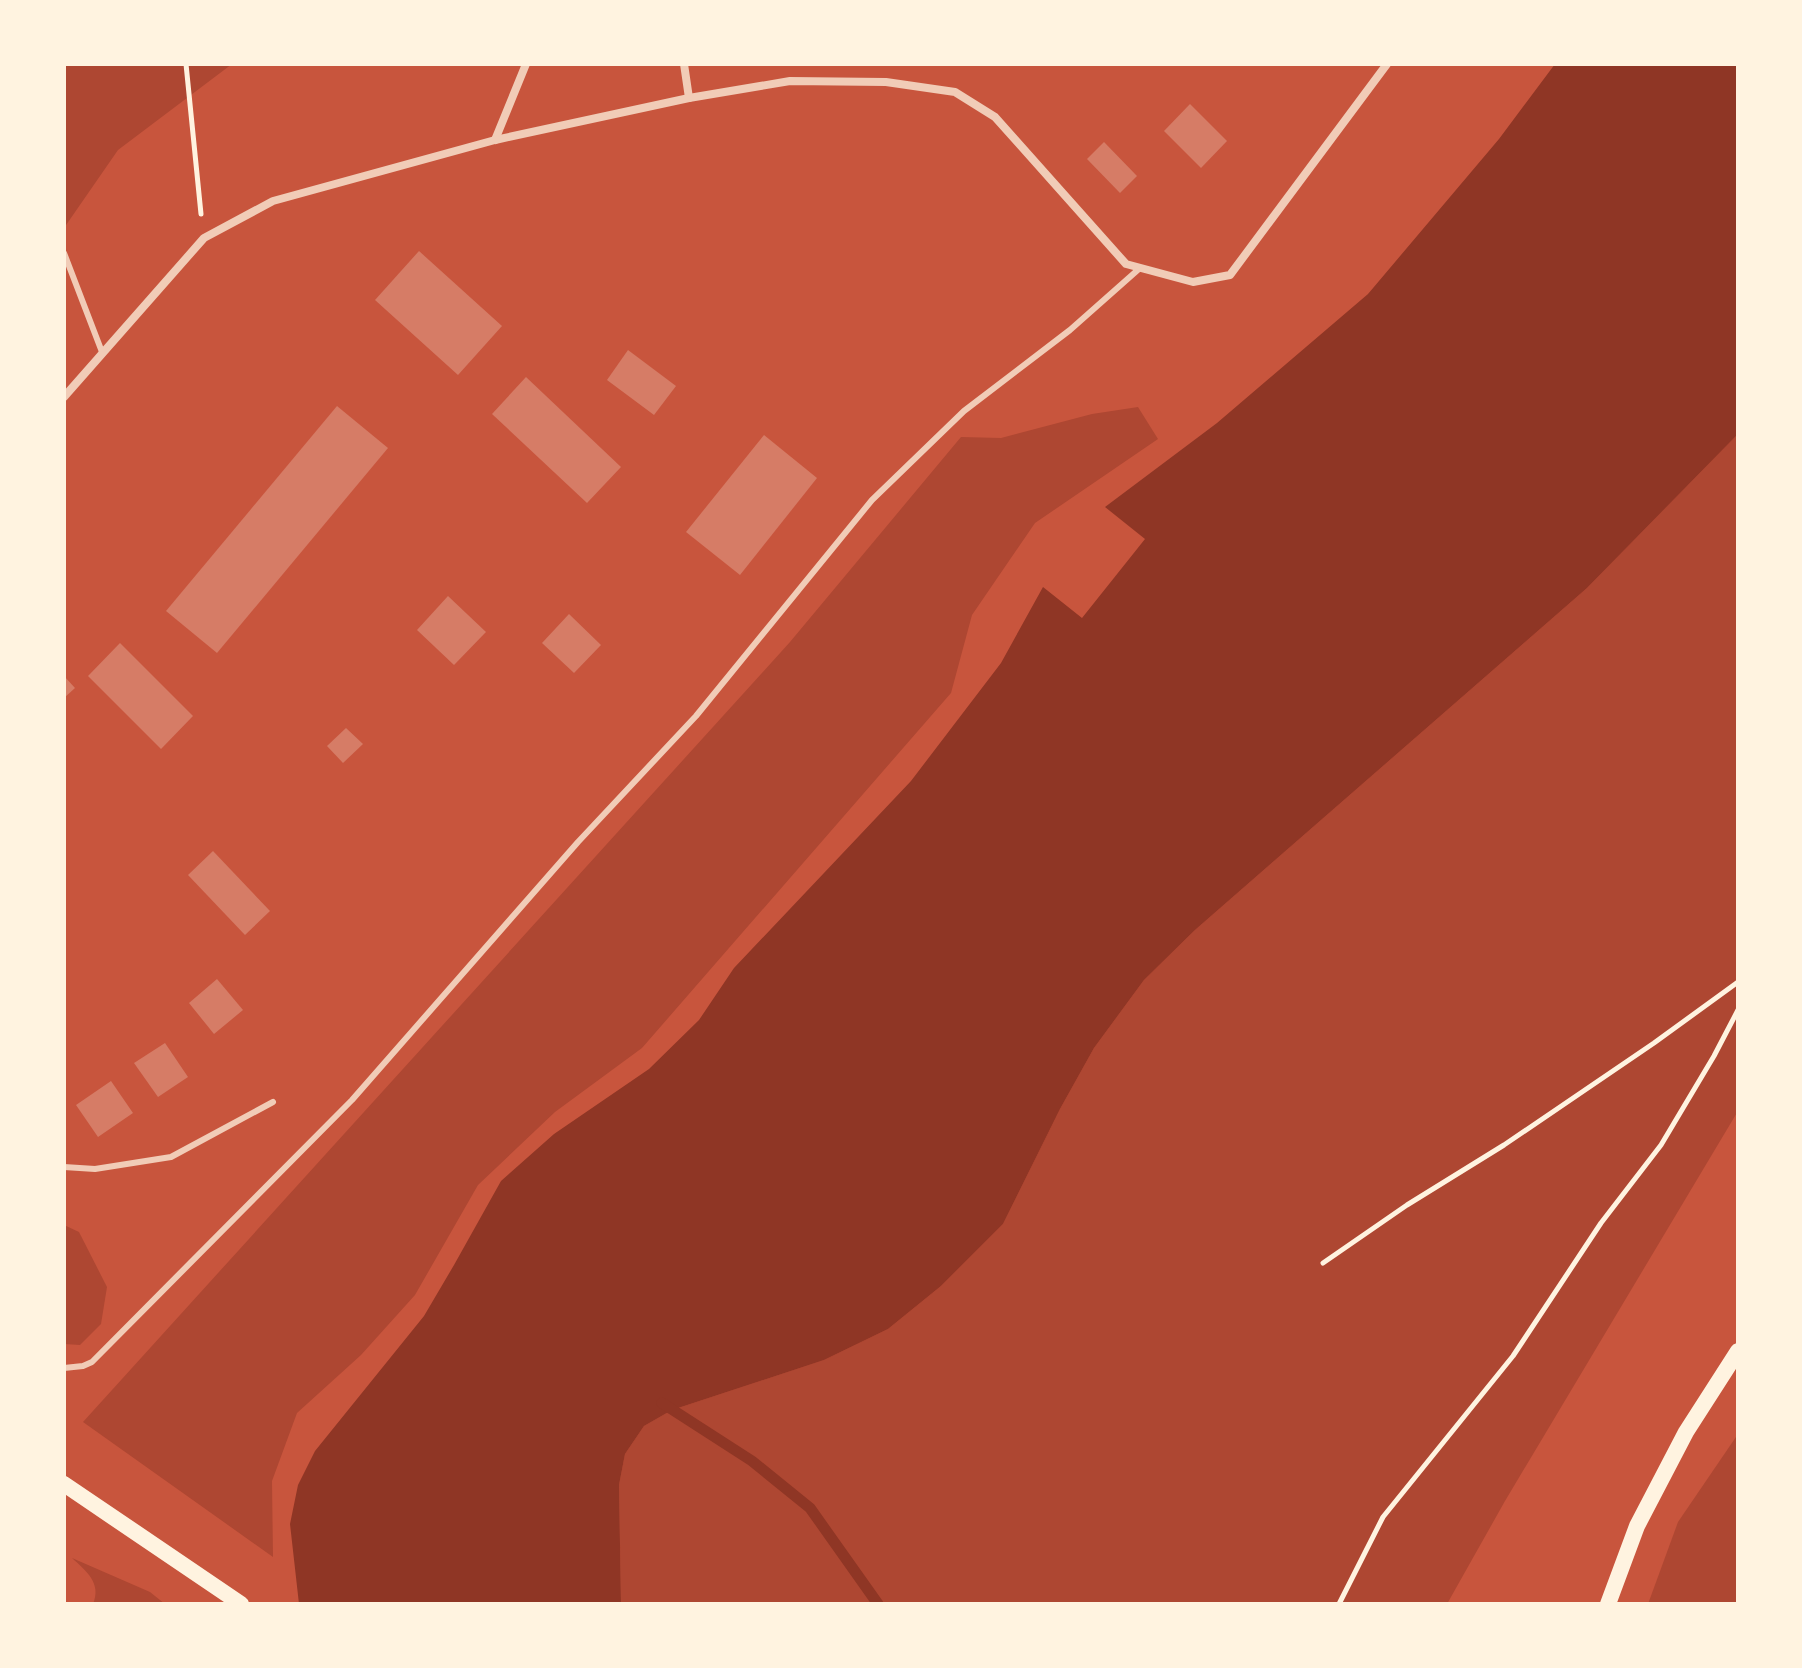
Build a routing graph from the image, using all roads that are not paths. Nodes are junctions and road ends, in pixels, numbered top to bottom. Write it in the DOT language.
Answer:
graph roads {
  1 [pos="526,64"];
  2 [pos="684,64"];
  3 [pos="1387,64"];
  4 [pos="689,98"];
  5 [pos="495,140"];
  6 [pos="64,253"];
  7 [pos="1140,268"];
  8 [pos="102,352"];
  9 [pos="64,397"];
  10 [pos="273,1102"];
  11 [pos="64,1167"];
  12 [pos="1738,1351"];
  13 [pos="64,1368"];
  14 [pos="64,1484"];
  15 [pos="241,1604"];
  16 [pos="1608,1604"];
  1 -- 5 [label="street"];
  2 -- 4 [label="street"];
  3 -- 7 [label="street"];
  4 -- 5 [label="street"];
  4 -- 7 [label="street"];
  5 -- 8 [label="street"];
  6 -- 8 [label="lane"];
  7 -- 13 [label="lane"];
  8 -- 9 [label="street"];
  10 -- 11 [label="lane"];
  12 -- 16 [label="main road"];
  14 -- 15 [label="main road"];
}
